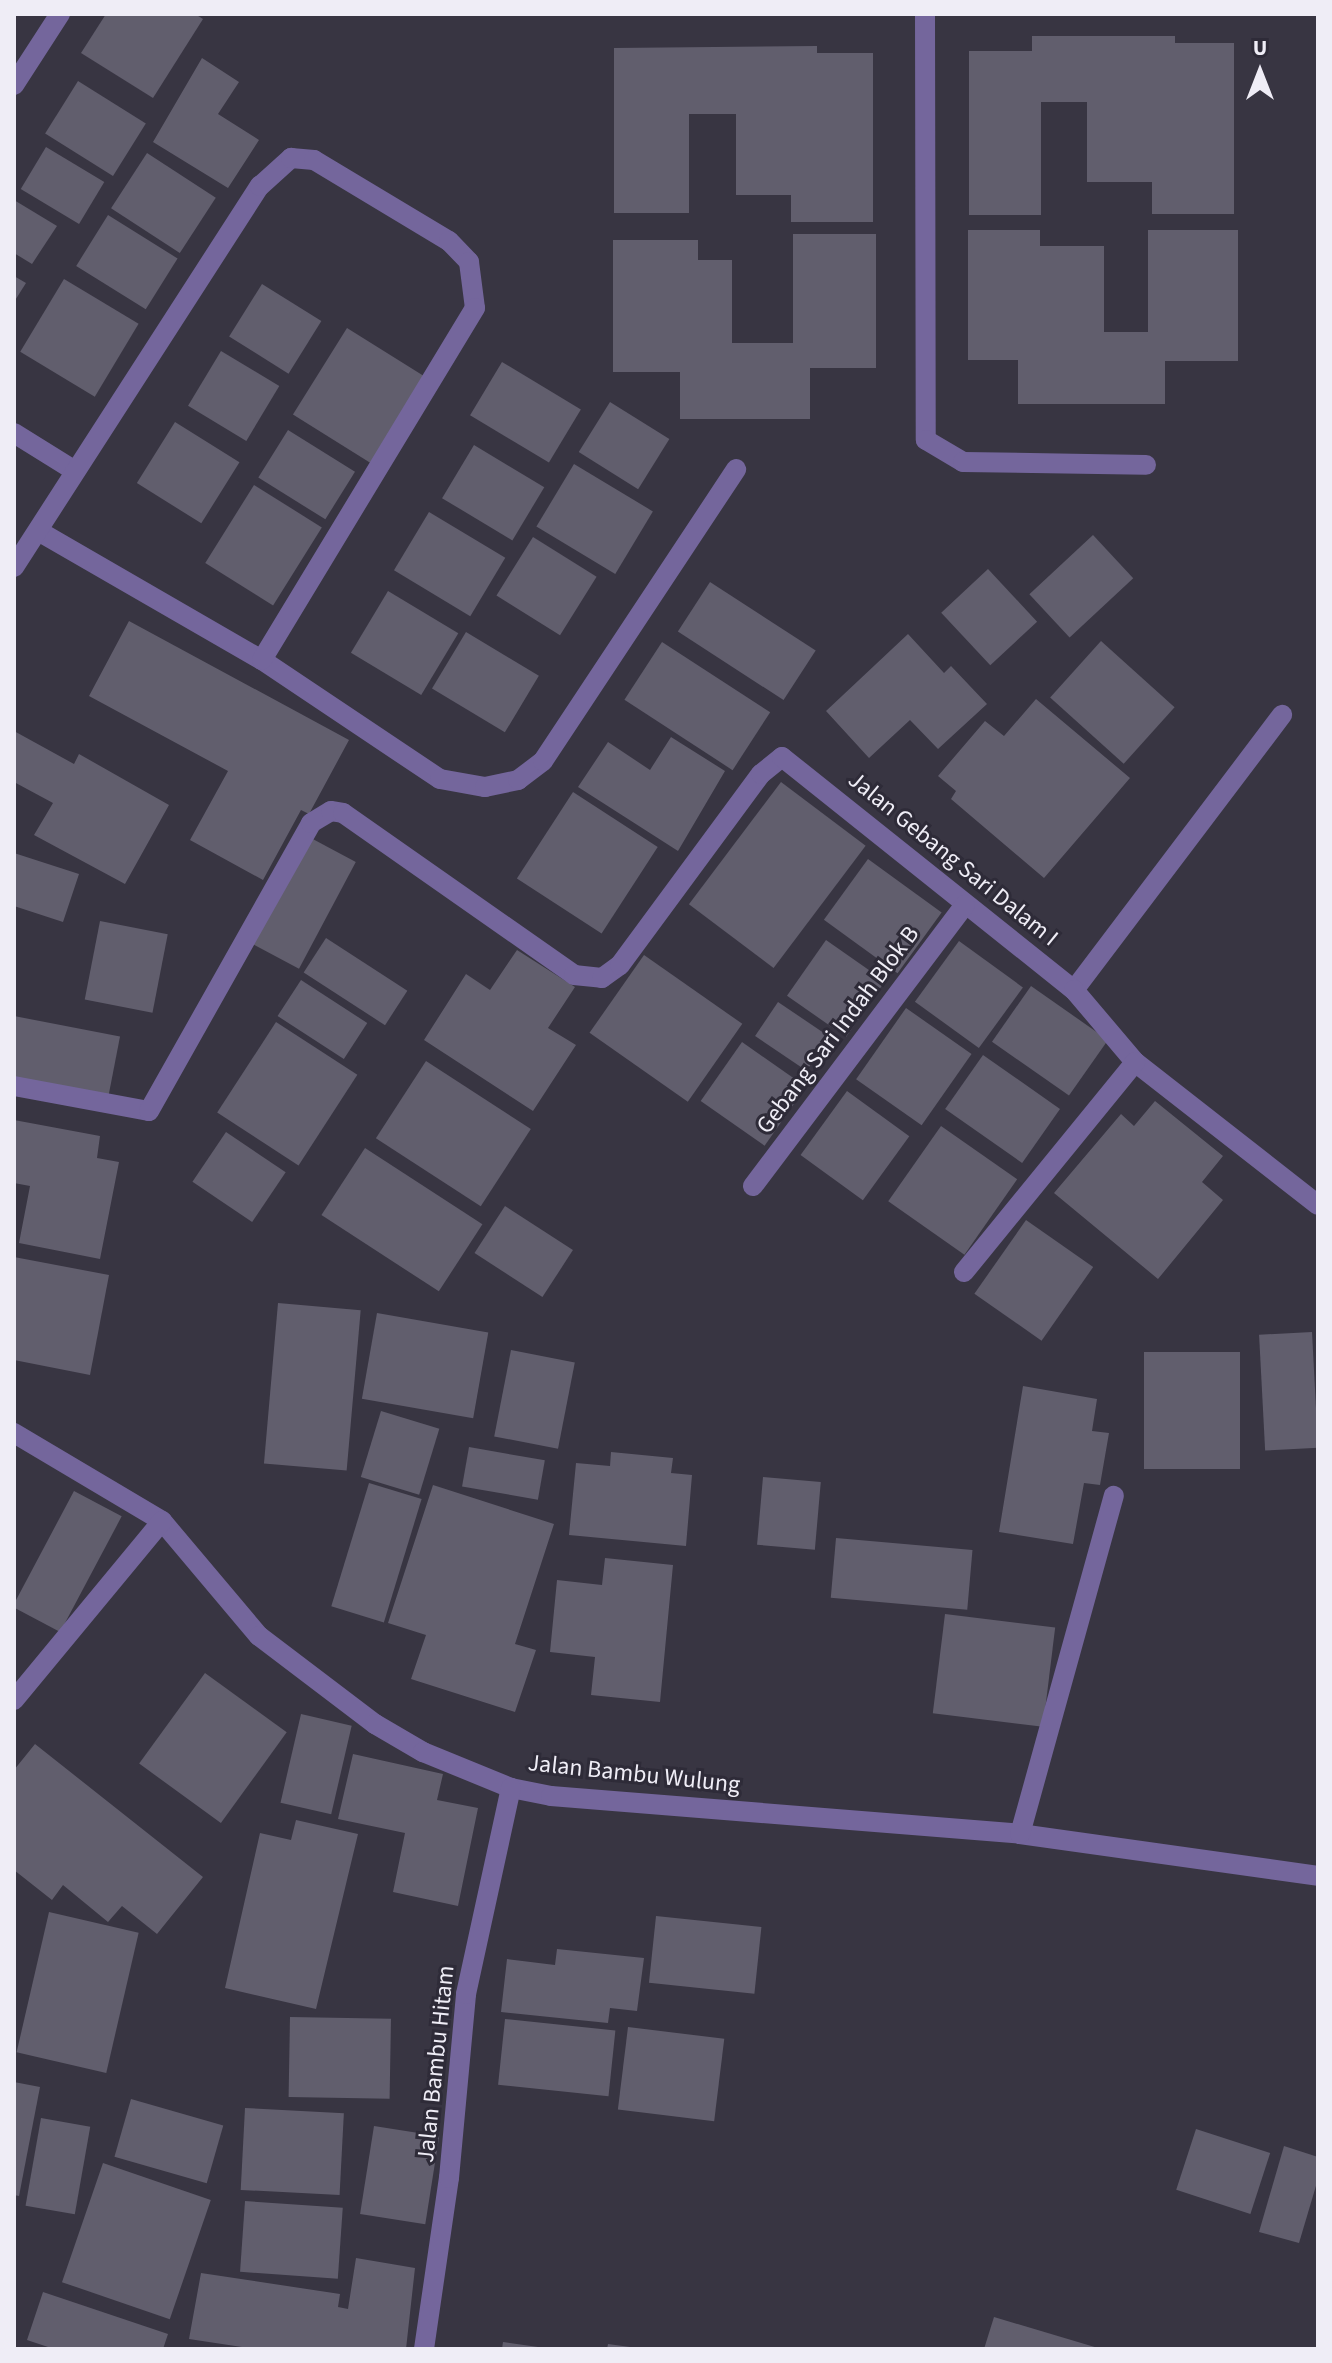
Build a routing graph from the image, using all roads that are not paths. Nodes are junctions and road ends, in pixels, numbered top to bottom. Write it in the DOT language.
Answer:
graph roads {
  1 [pos="60,14"];
  2 [pos="925,14"];
  3 [pos="14,85"];
  4 [pos="14,433"];
  5 [pos="1146,465"];
  6 [pos="736,469"];
  7 [pos="75,471"];
  8 [pos="40,532"];
  9 [pos="14,567"];
  10 [pos="262,660"];
  11 [pos="1282,715"];
  12 [pos="965,905"];
  13 [pos="1074,990"];
  14 [pos="1135,1062"];
  15 [pos="14,1086"];
  16 [pos="753,1186"];
  17 [pos="1318,1205"];
  18 [pos="964,1272"];
  19 [pos="14,1433"];
  20 [pos="1114,1496"];
  21 [pos="162,1521"];
  22 [pos="14,1700"];
  23 [pos="511,1788"];
  24 [pos="1020,1834"];
  25 [pos="1318,1876"];
  26 [pos="424,2349"];
  1 -- 3 [label="street"];
  2 -- 5 [label="street"];
  4 -- 7 [label="street"];
  6 -- 10 [label="street"];
  7 -- 8 [label="street"];
  7 -- 10 [label="street"];
  8 -- 9 [label="street"];
  8 -- 10 [label="street"];
  11 -- 13 [label="street"];
  12 -- 13 [label="street, Jalan Gebang Sari Dalam I"];
  12 -- 15 [label="street, Jalan Gebang Sari Dalam I"];
  12 -- 16 [label="street, Gebang Sari Indah Blok B"];
  13 -- 14 [label="street, Jalan Gebang Sari Dalam I"];
  14 -- 17 [label="street, Jalan Gebang Sari Dalam I"];
  14 -- 18 [label="street"];
  19 -- 21 [label="street, Jalan Bambu Wulung"];
  20 -- 24 [label="street"];
  21 -- 22 [label="street"];
  21 -- 23 [label="street, Jalan Bambu Wulung"];
  23 -- 24 [label="street, Jalan Bambu Wulung"];
  23 -- 26 [label="street, Jalan Bambu Hitam"];
  24 -- 25 [label="street, Jalan Bambu Wulung"];
}
